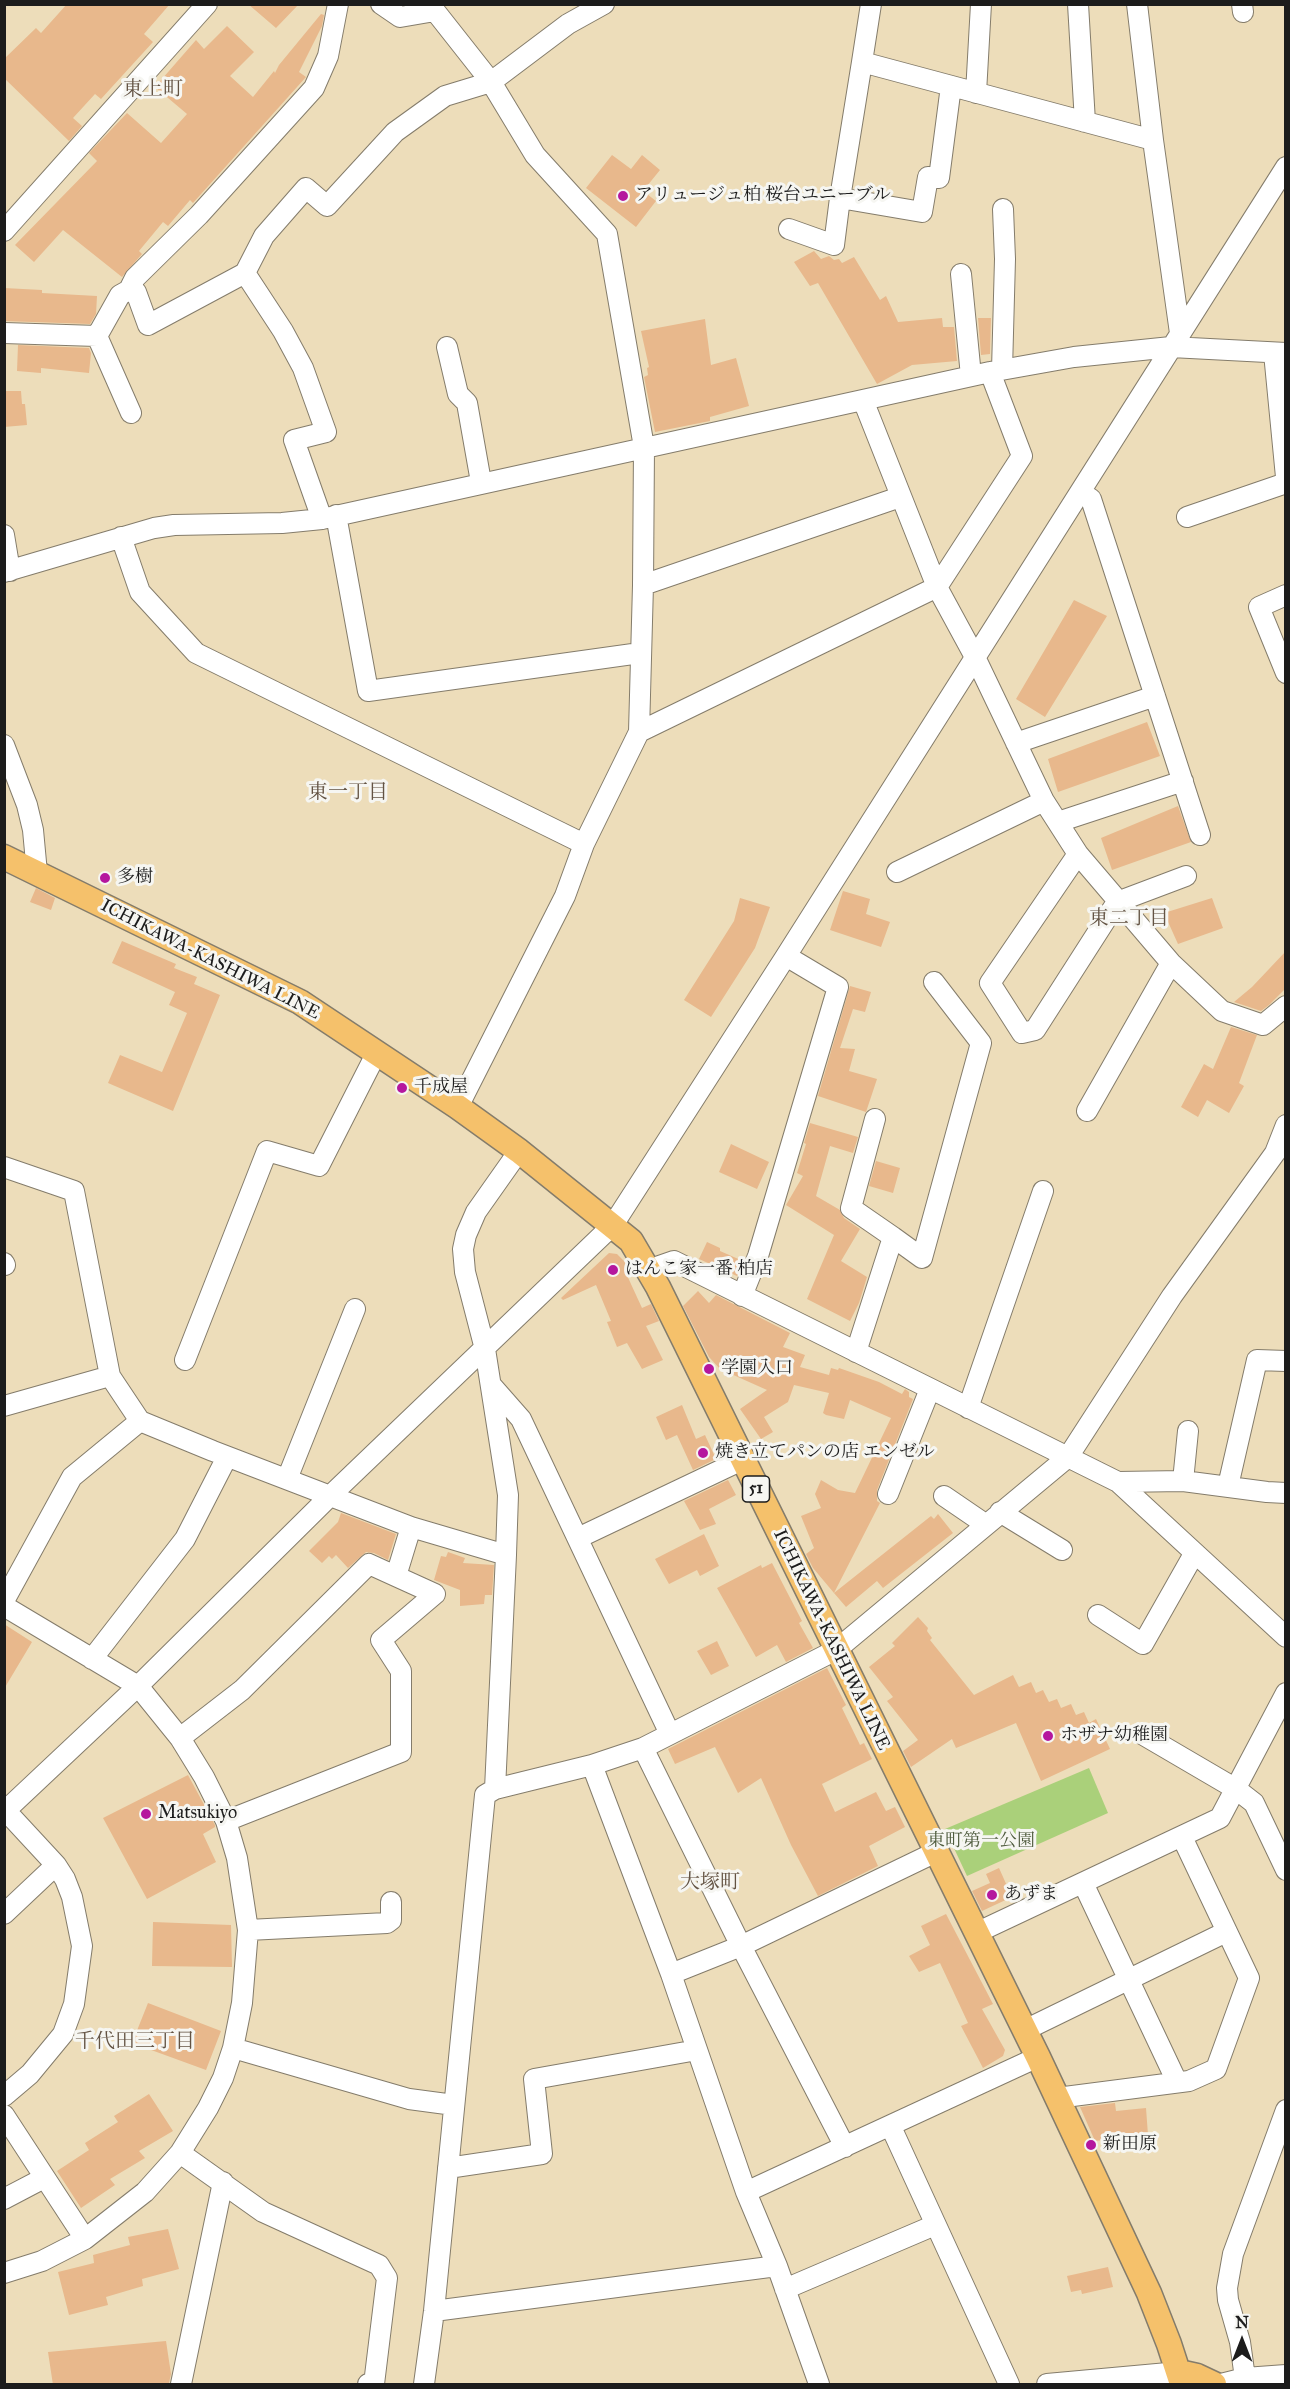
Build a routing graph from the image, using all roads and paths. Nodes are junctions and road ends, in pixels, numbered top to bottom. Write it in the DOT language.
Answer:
graph roads {
  1 [pos="207,4"];
  2 [pos="338,4"];
  3 [pos="381,4"];
  4 [pos="604,4"];
  5 [pos="871,4"];
  6 [pos="981,4"];
  7 [pos="1078,4"];
  8 [pos="1137,4"];
  9 [pos="862,62"];
  10 [pos="491,82"];
  11 [pos="951,86"];
  12 [pos="976,93"];
  13 [pos="1085,122"];
  14 [pos="1153,140"];
  15 [pos="1286,167"];
  16 [pos="840,198"];
  17 [pos="1003,209"];
  18 [pos="789,229"];
  19 [pos="4,231"];
  20 [pos="245,273"];
  21 [pos="961,274"];
  22 [pos="129,290"];
  23 [pos="4,333"];
  24 [pos="97,336"];
  25 [pos="1175,340"];
  26 [pos="447,347"];
  27 [pos="1280,353"];
  28 [pos="988,373"];
  29 [pos="863,400"];
  30 [pos="131,413"];
  31 [pos="644,447"];
  32 [pos="1286,477"];
  33 [pos="481,482"];
  34 [pos="1286,483"];
  35 [pos="1080,492"];
  36 [pos="900,497"];
  37 [pos="329,517"];
  38 [pos="1187,517"];
  39 [pos="4,535"];
  40 [pos="122,537"];
  41 [pos="7,572"];
  42 [pos="643,585"];
  43 [pos="937,587"];
  44 [pos="1286,595"];
  45 [pos="640,653"];
  46 [pos="975,657"];
  47 [pos="1286,673"];
  48 [pos="1155,696"];
  49 [pos="639,732"];
  50 [pos="1016,743"];
  51 [pos="4,745"];
  52 [pos="1183,782"];
  53 [pos="1044,801"];
  54 [pos="1058,822"];
  55 [pos="1200,835"];
  56 [pos="584,844"];
  57 [pos="1078,854"];
  58 [pos="4,857"];
  59 [pos="897,872"];
  60 [pos="37,873"];
  61 [pos="1186,876"];
  62 [pos="1117,902"];
  63 [pos="786,956"];
  64 [pos="1171,963"];
  65 [pos="934,982"];
  66 [pos="1286,1006"];
  67 [pos="377,1052"];
  68 [pos="458,1107"];
  69 [pos="1087,1111"];
  70 [pos="874,1119"];
  71 [pos="1286,1125"];
  72 [pos="519,1151"];
  73 [pos="4,1167"];
  74 [pos="1043,1191"];
  75 [pos="613,1225"];
  76 [pos="893,1238"];
  77 [pos="648,1270"];
  78 [pos="742,1296"];
  79 [pos="355,1309"];
  80 [pos="485,1349"];
  81 [pos="856,1352"];
  82 [pos="185,1360"];
  83 [pos="1286,1361"];
  84 [pos="110,1376"];
  85 [pos="492,1386"];
  86 [pos="930,1389"];
  87 [pos="4,1406"];
  88 [pos="968,1408"];
  89 [pos="140,1421"];
  90 [pos="1188,1431"];
  91 [pos="227,1456"];
  92 [pos="1068,1457"];
  93 [pos="742,1460"];
  94 [pos="287,1479"];
  95 [pos="1183,1481"];
  96 [pos="1118,1482"];
  97 [pos="1228,1486"];
  98 [pos="1286,1493"];
  99 [pos="888,1494"];
  100 [pos="331,1495"];
  101 [pos="945,1496"];
  102 [pos="992,1518"];
  103 [pos="411,1527"];
  104 [pos="578,1538"];
  105 [pos="1062,1550"];
  106 [pos="1194,1554"];
  107 [pos="506,1555"];
  108 [pos="396,1576"];
  109 [pos="4,1601"];
  110 [pos="4,1606"];
  111 [pos="1098,1615"];
  112 [pos="1286,1637"];
  113 [pos="836,1650"];
  114 [pos="92,1659"];
  115 [pos="138,1686"];
  116 [pos="1286,1693"];
  117 [pos="670,1734"];
  118 [pos="1142,1734"];
  119 [pos="180,1738"];
  120 [pos="643,1748"];
  121 [pos="592,1765"];
  122 [pos="495,1789"];
  123 [pos="1236,1789"];
  124 [pos="5,1812"];
  125 [pos="226,1821"];
  126 [pos="1182,1837"];
  127 [pos="936,1852"];
  128 [pos="56,1865"];
  129 [pos="1286,1870"];
  130 [pos="1083,1883"];
  131 [pos="391,1902"];
  132 [pos="4,1914"];
  133 [pos="248,1930"];
  134 [pos="1226,1932"];
  135 [pos="976,1933"];
  136 [pos="741,1946"];
  137 [pos="671,1974"];
  138 [pos="1128,1979"];
  139 [pos="1024,2030"];
  140 [pos="233,2048"];
  141 [pos="697,2050"];
  142 [pos="1038,2058"];
  143 [pos="1177,2082"];
  144 [pos="4,2096"];
  145 [pos="1057,2098"];
  146 [pos="454,2105"];
  147 [pos="1286,2110"];
  148 [pos="4,2115"];
  149 [pos="891,2127"];
  150 [pos="845,2147"];
  151 [pos="180,2153"];
  152 [pos="448,2168"];
  153 [pos="44,2178"];
  154 [pos="224,2182"];
  155 [pos="746,2192"];
  156 [pos="4,2199"];
  157 [pos="935,2225"];
  158 [pos="85,2239"];
  159 [pos="777,2265"];
  160 [pos="4,2273"];
  161 [pos="785,2289"];
  162 [pos="434,2312"];
  163 [pos="1286,2375"];
  164 [pos="1180,2378"];
  165 [pos="1245,2378"];
  166 [pos="181,2385"];
  167 [pos="368,2385"];
  168 [pos="424,2385"];
  169 [pos="819,2385"];
  170 [pos="1009,2385"];
  171 [pos="1047,2385"];
  172 [pos="1214,2385"];
  173 [pos="1221,2385"];
  1 -- 19 [label="street"];
  2 -- 22 [label="street"];
  3 -- 10 [label="street"];
  4 -- 10 [label="street"];
  5 -- 9 [label="street"];
  6 -- 12 [label="street"];
  7 -- 13 [label="street"];
  8 -- 14 [label="street"];
  9 -- 11 [label="street"];
  9 -- 16 [label="street"];
  10 -- 20 [label="street"];
  10 -- 31 [label="street"];
  11 -- 12 [label="street"];
  11 -- 16 [label="street"];
  12 -- 13 [label="street"];
  13 -- 14 [label="street"];
  14 -- 25 [label="street"];
  15 -- 25 [label="street"];
  16 -- 18 [label="street"];
  17 -- 28 [label="street"];
  20 -- 22 [label="street"];
  20 -- 37 [label="street"];
  21 -- 28 [label="street"];
  22 -- 24 [label="street"];
  23 -- 24 [label="street"];
  24 -- 30 [label="street"];
  25 -- 27 [label="street"];
  25 -- 28 [label="street"];
  25 -- 35 [label="street"];
  26 -- 33 [label="street"];
  27 -- 32 [label="street"];
  28 -- 29 [label="street"];
  28 -- 43 [label="street"];
  29 -- 31 [label="street"];
  29 -- 36 [label="street"];
  31 -- 33 [label="street"];
  31 -- 42 [label="street"];
  33 -- 37 [label="street"];
  34 -- 38 [label="street"];
  35 -- 46 [label="street"];
  35 -- 48 [label="street"];
  36 -- 42 [label="street"];
  36 -- 43 [label="street"];
  37 -- 40 [label="street"];
  37 -- 45 [label="street"];
  39 -- 41 [label="street"];
  40 -- 41 [label="street"];
  40 -- 56 [label="street"];
  42 -- 45 [label="street"];
  43 -- 46 [label="street"];
  43 -- 49 [label="street"];
  44 -- 47 [label="street"];
  45 -- 49 [label="street"];
  46 -- 50 [label="street"];
  46 -- 63 [label="street"];
  48 -- 50 [label="street"];
  48 -- 52 [label="street"];
  49 -- 56 [label="street"];
  50 -- 53 [label="street"];
  51 -- 60 [label="street"];
  52 -- 54 [label="street"];
  52 -- 55 [label="street"];
  53 -- 54 [label="street"];
  53 -- 59 [label="street"];
  54 -- 57 [label="street"];
  56 -- 68 [label="street"];
  57 -- 62 [label="street"];
  57 -- 62 [label="street"];
  58 -- 60 [label="main road, ICHIKAWA-KASHIWA LINE / 51"];
  60 -- 67 [label="main road, ICHIKAWA-KASHIWA LINE / 51"];
  61 -- 62 [label="street"];
  62 -- 64 [label="street"];
  63 -- 75 [label="street"];
  63 -- 78 [label="street"];
  64 -- 66 [label="street"];
  64 -- 69 [label="street"];
  65 -- 76 [label="street"];
  67 -- 68 [label="main road, ICHIKAWA-KASHIWA LINE / 51"];
  67 -- 82 [label="street"];
  68 -- 72 [label="main road, ICHIKAWA-KASHIWA LINE / 51"];
  70 -- 76 [label="street"];
  71 -- 92 [label="street"];
  72 -- 75 [label="main road, ICHIKAWA-KASHIWA LINE / 51"];
  72 -- 80 [label="street"];
  73 -- 84 [label="street"];
  74 -- 88 [label="street"];
  75 -- 77 [label="main road, ICHIKAWA-KASHIWA LINE / 51"];
  75 -- 80 [label="street"];
  76 -- 81 [label="street"];
  77 -- 78 [label="street"];
  77 -- 93 [label="main road, ICHIKAWA-KASHIWA LINE / 51"];
  78 -- 81 [label="street"];
  79 -- 94 [label="street"];
  80 -- 85 [label="street"];
  80 -- 100 [label="street"];
  81 -- 86 [label="street"];
  83 -- 97 [label="street"];
  84 -- 87 [label="street"];
  84 -- 89 [label="street"];
  85 -- 104 [label="street"];
  85 -- 107 [label="street"];
  86 -- 88 [label="street"];
  86 -- 99 [label="street"];
  88 -- 92 [label="street"];
  89 -- 91 [label="street"];
  89 -- 109 [label="street"];
  90 -- 95 [label="street"];
  91 -- 94 [label="street"];
  91 -- 114 [label="street"];
  92 -- 96 [label="street"];
  92 -- 102 [label="street"];
  93 -- 104 [label="street"];
  93 -- 113 [label="main road, ICHIKAWA-KASHIWA LINE / 51"];
  94 -- 100 [label="street"];
  95 -- 96 [label="street"];
  95 -- 97 [label="street"];
  96 -- 106 [label="street"];
  97 -- 98 [label="street"];
  100 -- 103 [label="street"];
  100 -- 115 [label="street"];
  101 -- 102 [label="street"];
  102 -- 105 [label="street"];
  102 -- 113 [label="street"];
  103 -- 107 [label="street"];
  103 -- 108 [label="street"];
  104 -- 117 [label="street"];
  106 -- 111 [label="street"];
  106 -- 112 [label="street"];
  107 -- 122 [label="street"];
  108 -- 119 [label="street"];
  108 -- 125 [label="street"];
  110 -- 114 [label="street"];
  113 -- 117 [label="street"];
  113 -- 127 [label="main road, ICHIKAWA-KASHIWA LINE / 51"];
  114 -- 115 [label="street"];
  115 -- 119 [label="street"];
  115 -- 124 [label="street"];
  116 -- 123 [label="street"];
  117 -- 120 [label="street"];
  118 -- 123 [label="street"];
  119 -- 125 [label="street"];
  120 -- 121 [label="street"];
  120 -- 136 [label="street"];
  121 -- 122 [label="street"];
  121 -- 137 [label="street"];
  122 -- 146 [label="street"];
  123 -- 126 [label="street"];
  123 -- 129 [label="street"];
  124 -- 128 [label="street"];
  125 -- 133 [label="street"];
  126 -- 130 [label="street"];
  126 -- 134 [label="street"];
  127 -- 135 [label="main road, ICHIKAWA-KASHIWA LINE / 51"];
  127 -- 136 [label="street"];
  128 -- 132 [label="street"];
  128 -- 144 [label="street"];
  130 -- 135 [label="street"];
  130 -- 138 [label="street"];
  131 -- 133 [label="street"];
  133 -- 140 [label="street"];
  134 -- 138 [label="street"];
  134 -- 143 [label="street"];
  135 -- 139 [label="main road, ICHIKAWA-KASHIWA LINE / 51"];
  136 -- 137 [label="street"];
  136 -- 150 [label="street"];
  137 -- 141 [label="street"];
  138 -- 139 [label="street"];
  138 -- 143 [label="street"];
  139 -- 142 [label="main road, ICHIKAWA-KASHIWA LINE / 51"];
  140 -- 146 [label="street"];
  140 -- 151 [label="street"];
  141 -- 152 [label="street"];
  141 -- 155 [label="street"];
  142 -- 145 [label="main road, ICHIKAWA-KASHIWA LINE / 51"];
  142 -- 149 [label="street"];
  143 -- 145 [label="street"];
  145 -- 164 [label="main road, ICHIKAWA-KASHIWA LINE / 51"];
  146 -- 152 [label="street"];
  147 -- 165 [label="street"];
  148 -- 153 [label="street"];
  149 -- 150 [label="street"];
  149 -- 157 [label="street"];
  150 -- 155 [label="street"];
  151 -- 154 [label="street"];
  151 -- 158 [label="street"];
  152 -- 162 [label="street"];
  153 -- 156 [label="street"];
  153 -- 158 [label="street"];
  154 -- 166 [label="street"];
  154 -- 167 [label="street"];
  155 -- 159 [label="street"];
  157 -- 161 [label="street"];
  157 -- 170 [label="street"];
  158 -- 160 [label="street"];
  159 -- 161 [label="street"];
  159 -- 162 [label="street"];
  161 -- 169 [label="street"];
  162 -- 168 [label="street"];
  163 -- 165 [label="street"];
  164 -- 171 [label="street"];
  164 -- 172 [label="main road"];
  165 -- 173 [label="street"];
}
